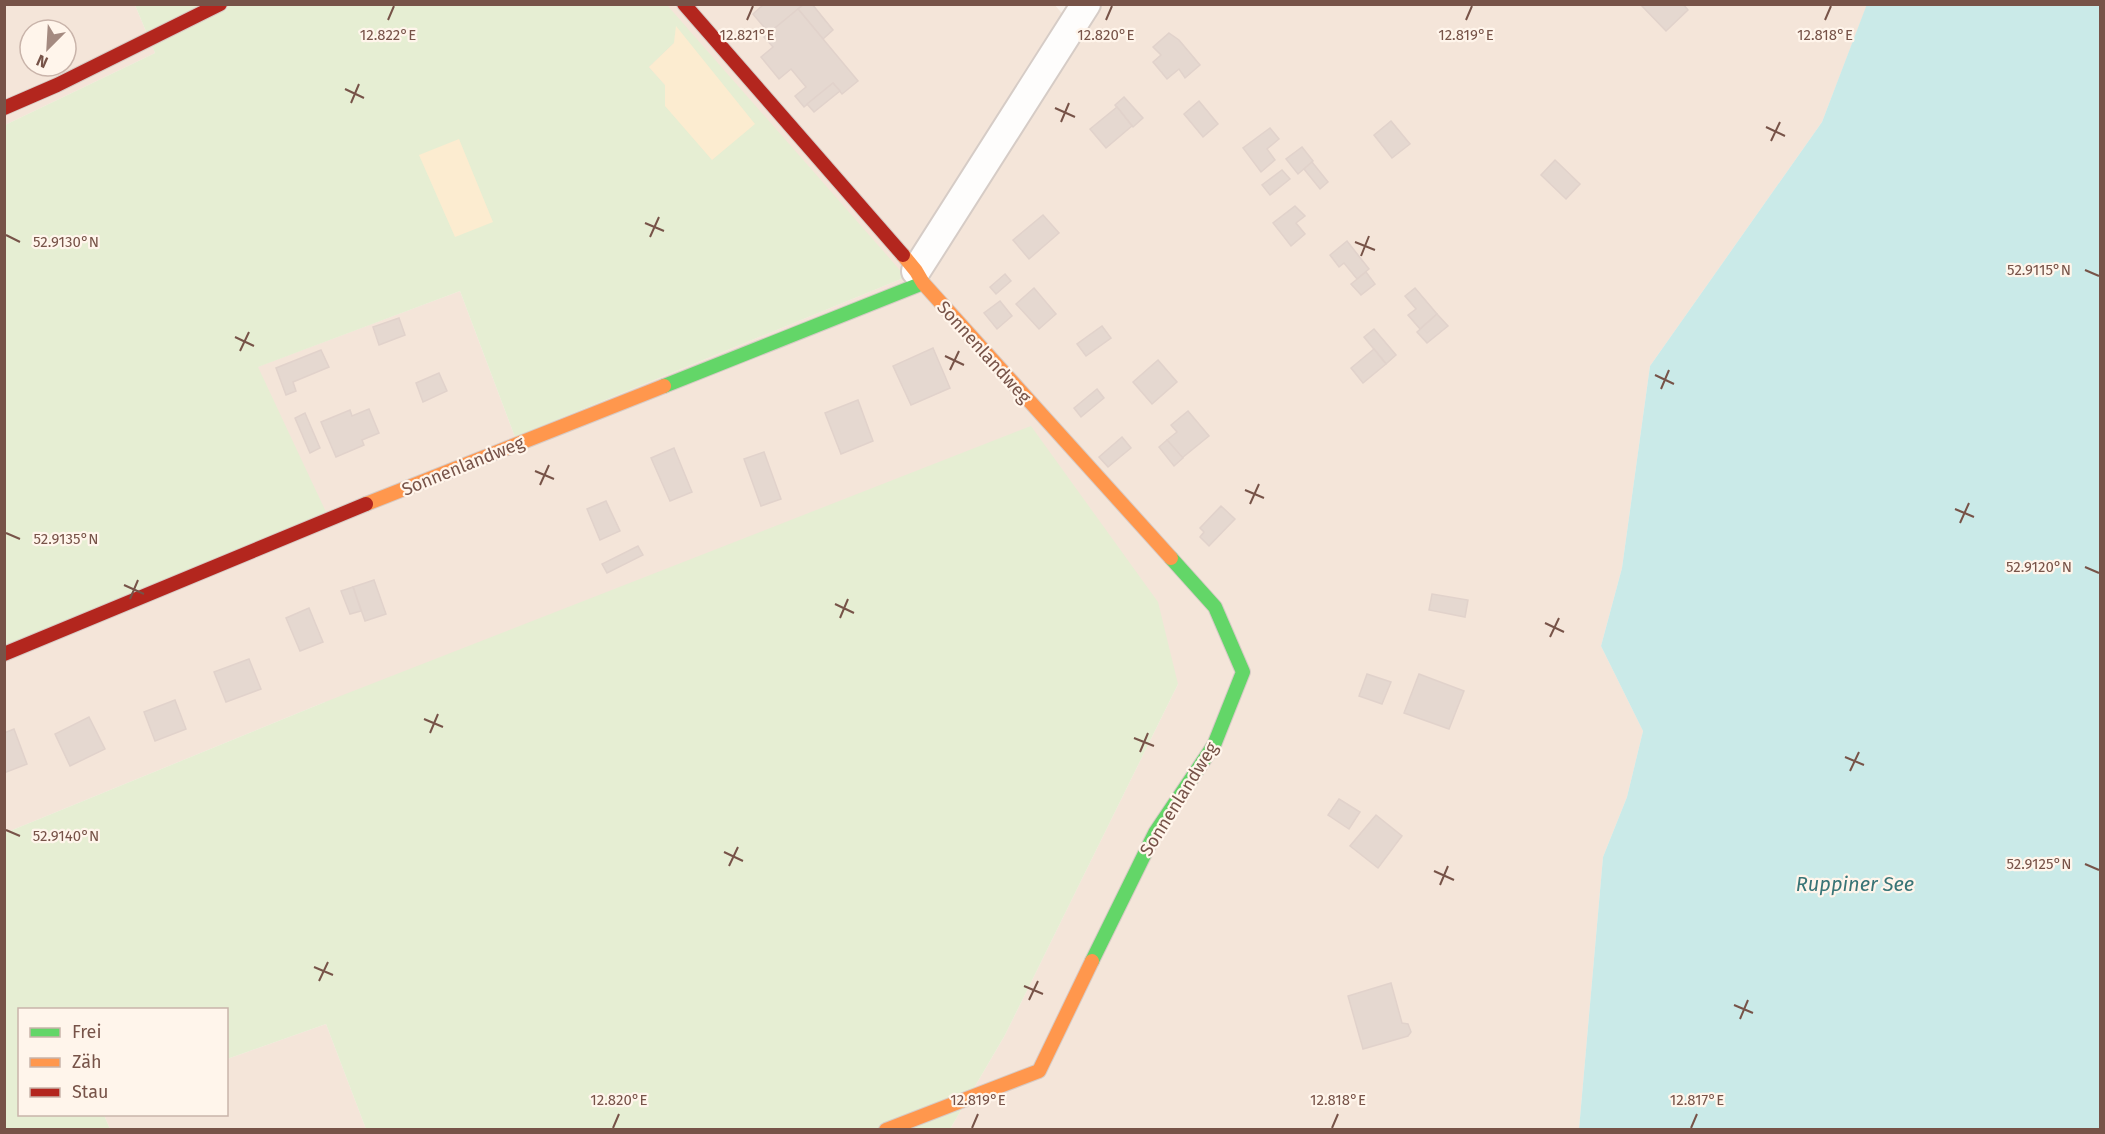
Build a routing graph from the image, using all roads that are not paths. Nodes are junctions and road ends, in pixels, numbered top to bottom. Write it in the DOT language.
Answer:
graph roads {
  1 [pos="220,4"];
  2 [pos="684,4"];
  3 [pos="1086,4"];
  4 [pos="4,108"];
  5 [pos="920,277"];
  6 [pos="4,654"];
  7 [pos="886,1130"];
  1 -- 4 [label="street"];
  2 -- 5 [label="street, Sonnenlandweg"];
  3 -- 5 [label="street"];
  5 -- 6 [label="street, Sonnenlandweg"];
  5 -- 7 [label="street, Sonnenlandweg"];
}
